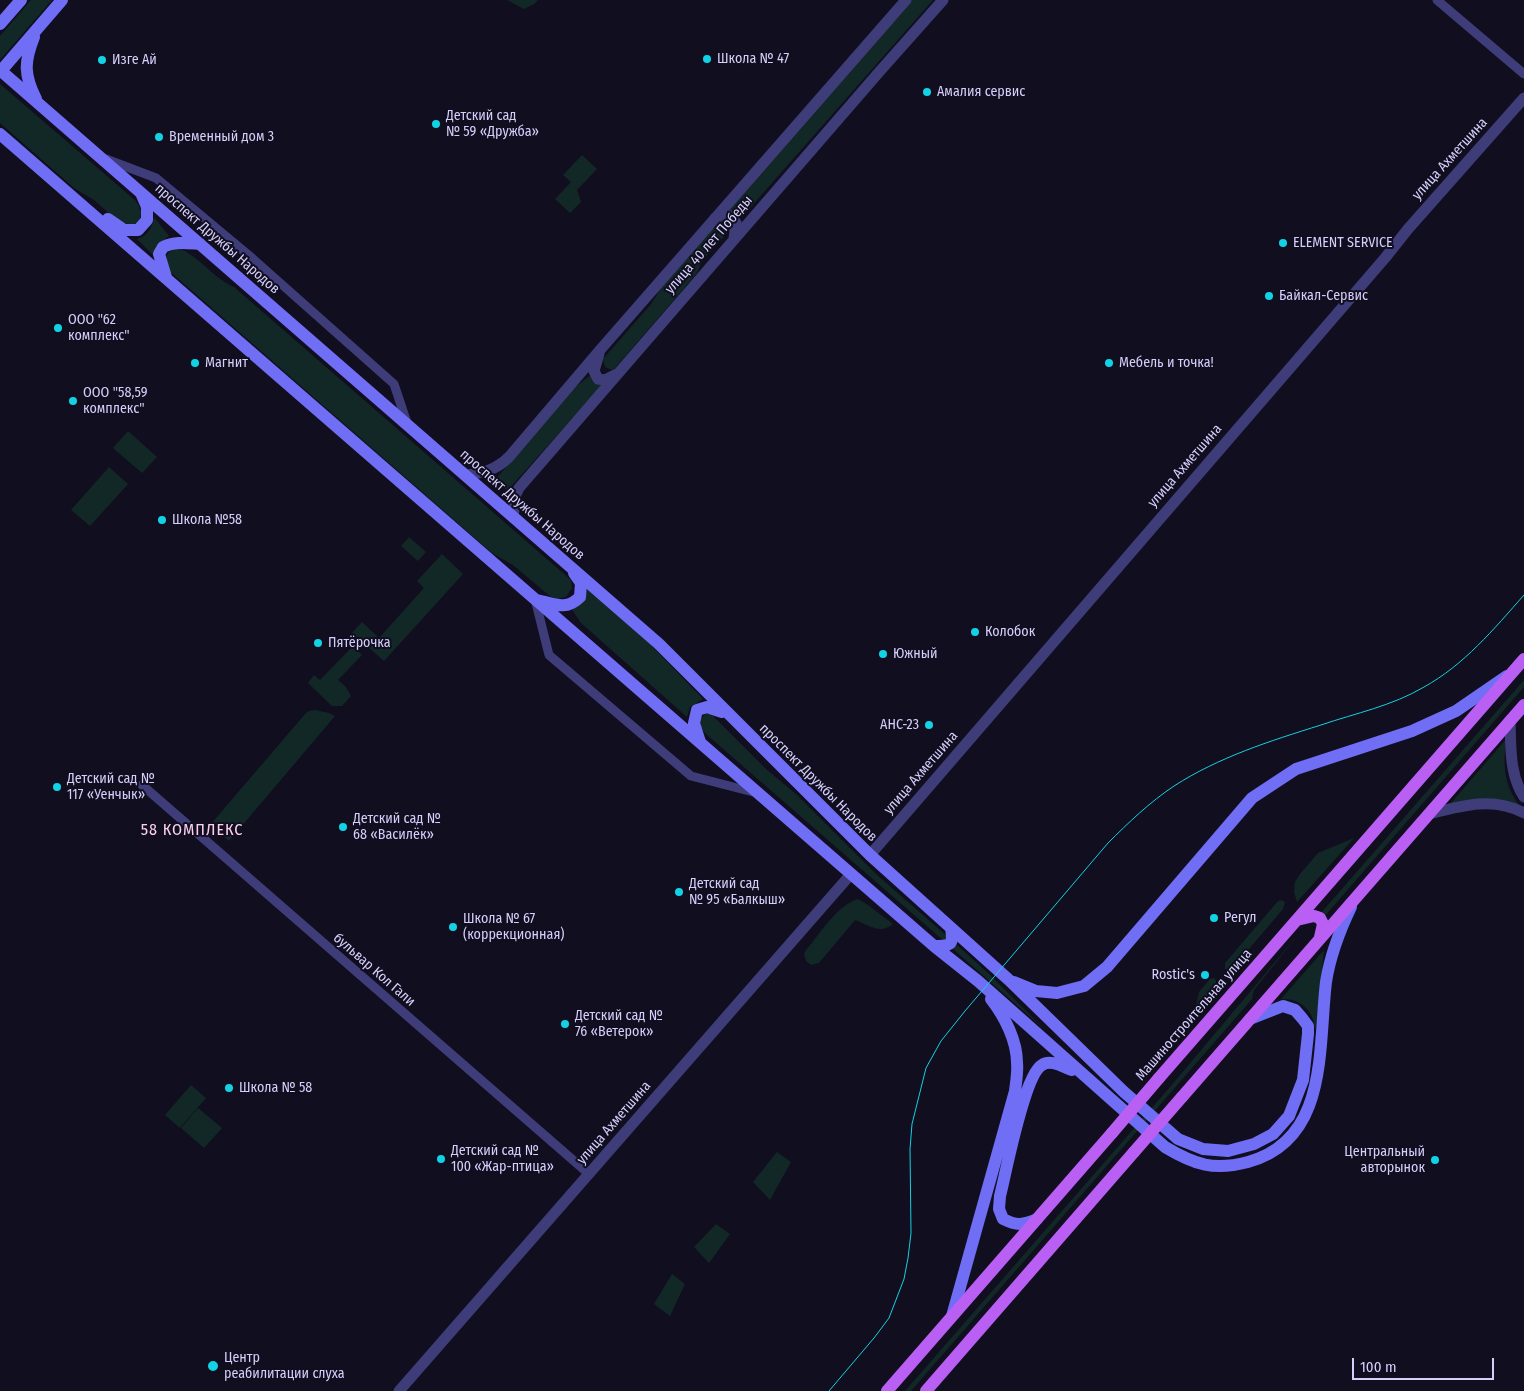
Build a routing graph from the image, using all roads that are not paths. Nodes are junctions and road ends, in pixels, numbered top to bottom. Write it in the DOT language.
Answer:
graph roads {
  1 [pos="62,0"];
  2 [pos="906,0"];
  3 [pos="943,0"];
  4 [pos="1437,0"];
  5 [pos="17,4"];
  6 [pos="0,16"];
  7 [pos="0,24"];
  8 [pos="38,28"];
  9 [pos="0,71"];
  10 [pos="1524,74"];
  11 [pos="1524,98"];
  12 [pos="38,104"];
  13 [pos="2,137"];
  14 [pos="100,158"];
  15 [pos="140,192"];
  16 [pos="72,197"];
  17 [pos="715,218"];
  18 [pos="734,240"];
  19 [pos="200,244"];
  20 [pos="168,280"];
  21 [pos="600,350"];
  22 [pos="622,371"];
  23 [pos="407,423"];
  24 [pos="464,475"];
  25 [pos="513,517"];
  26 [pos="570,567"];
  27 [pos="535,599"];
  28 [pos="1524,659"];
  29 [pos="1513,672"];
  30 [pos="1524,705"];
  31 [pos="727,714"];
  32 [pos="1510,720"];
  33 [pos="701,743"];
  34 [pos="142,785"];
  35 [pos="759,794"];
  36 [pos="1524,797"];
  37 [pos="1524,813"];
  38 [pos="1429,814"];
  39 [pos="870,855"];
  40 [pos="851,874"];
  41 [pos="1354,900"];
  42 [pos="1297,920"];
  43 [pos="951,928"];
  44 [pos="1319,940"];
  45 [pos="934,946"];
  46 [pos="1009,980"];
  47 [pos="978,981"];
  48 [pos="1250,1019"];
  49 [pos="1083,1075"];
  50 [pos="589,1174"];
  51 [pos="1037,1219"];
  52 [pos="952,1316"];
  53 [pos="399,1391"];
  54 [pos="887,1391"];
  55 [pos="926,1391"];
  1 -- 8 [label="main road"];
  2 -- 17 [label="street, улица 40 лет Победы"];
  3 -- 18 [label="street, улица 40 лет Победы"];
  4 -- 10 [label="street"];
  5 -- 6 [label="main road"];
  5 -- 7 [label="main road"];
  8 -- 9 [label="main road"];
  8 -- 12 [label="main road"];
  9 -- 12 [label="main road, проспект Дружбы Народов"];
  11 -- 39 [label="street, улица Ахметшина"];
  12 -- 14 [label="main road, проспект Дружбы Народов"];
  13 -- 16 [label="main road"];
  14 -- 15 [label="main road, проспект Дружбы Народов"];
  14 -- 23 [label="street"];
  15 -- 16 [label="main road"];
  15 -- 19 [label="main road, проспект Дружбы Народов"];
  16 -- 20 [label="main road"];
  17 -- 18 [label="street"];
  17 -- 21 [label="street, улица 40 лет Победы"];
  18 -- 22 [label="street, улица 40 лет Победы"];
  19 -- 20 [label="main road"];
  19 -- 23 [label="main road, проспект Дружбы Народов"];
  20 -- 27 [label="main road"];
  21 -- 22 [label="street"];
  21 -- 24 [label="street, улица 40 лет Победы"];
  22 -- 25 [label="street, улица 40 лет Победы"];
  23 -- 24 [label="main road, проспект Дружбы Народов"];
  24 -- 25 [label="main road, проспект Дружбы Народов"];
  25 -- 26 [label="main road, проспект Дружбы Народов"];
  26 -- 27 [label="main road"];
  26 -- 31 [label="main road, проспект Дружбы Народов"];
  27 -- 33 [label="main road"];
  27 -- 35 [label="street"];
  28 -- 29 [label="main road, Машиностроительная улица"];
  29 -- 42 [label="main road, Машиностроительная улица"];
  29 -- 46 [label="main road"];
  30 -- 32 [label="main road"];
  31 -- 33 [label="main road"];
  31 -- 39 [label="main road, проспект Дружбы Народов"];
  32 -- 36 [label="street"];
  32 -- 38 [label="main road"];
  33 -- 35 [label="main road"];
  34 -- 50 [label="street, бульвар Кол Гали"];
  35 -- 40 [label="main road"];
  37 -- 38 [label="street"];
  38 -- 41 [label="main road"];
  39 -- 43 [label="main road, проспект Дружбы Народов"];
  40 -- 45 [label="main road"];
  40 -- 50 [label="street, улица Ахметшина"];
  41 -- 44 [label="main road"];
  41 -- 49 [label="main road"];
  42 -- 44 [label="main road"];
  42 -- 51 [label="main road, Машиностроительная улица, bridge"];
  43 -- 45 [label="main road"];
  43 -- 46 [label="main road, проспект Дружбы Народов"];
  44 -- 48 [label="main road"];
  45 -- 47 [label="main road"];
  46 -- 48 [label="main road, проспект Дружбы Народов"];
  47 -- 49 [label="main road"];
  47 -- 52 [label="main road"];
  48 -- 55 [label="main road, bridge"];
  49 -- 51 [label="main road"];
  50 -- 53 [label="street, улица Ахметшина"];
  51 -- 52 [label="main road, Машиностроительная улица"];
  52 -- 54 [label="main road, Машиностроительная улица"];
}
